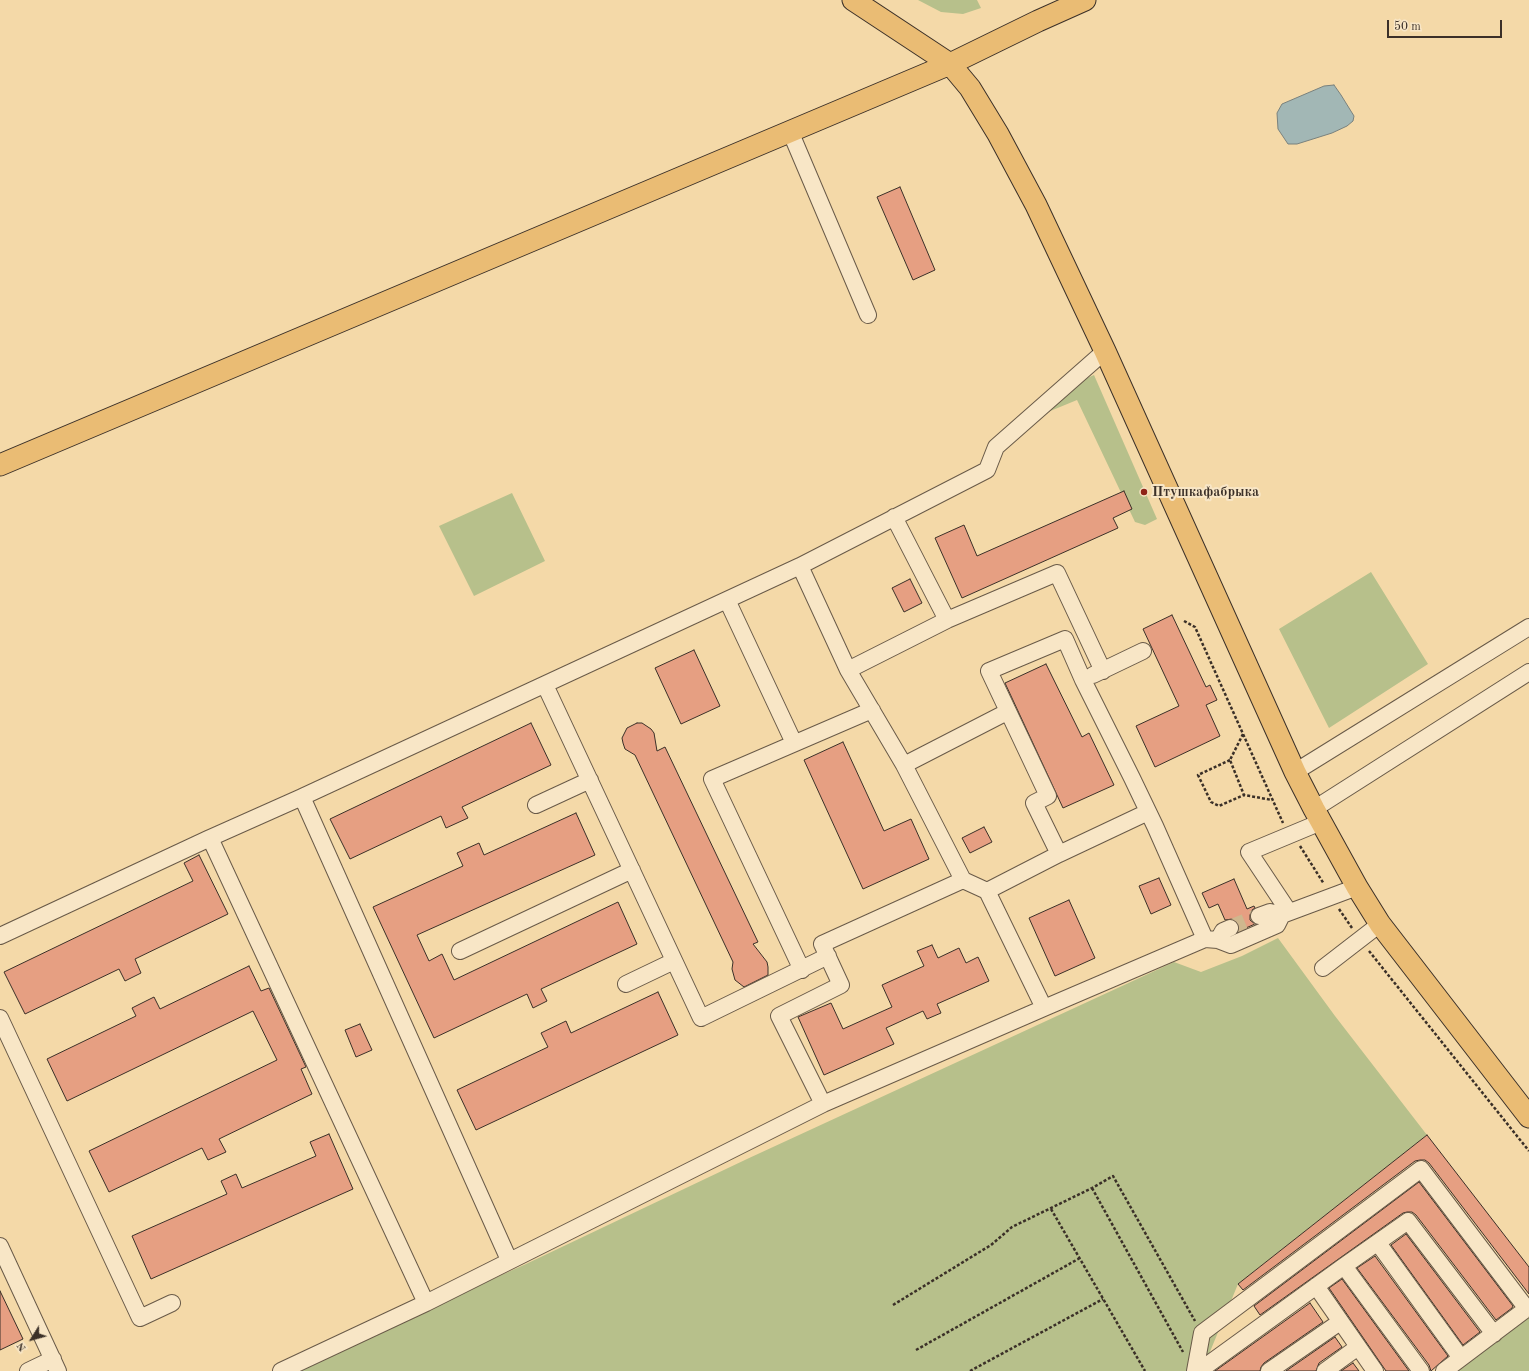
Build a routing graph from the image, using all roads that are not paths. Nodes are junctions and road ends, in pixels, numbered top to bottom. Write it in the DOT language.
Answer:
graph roads {
  1 [pos="853,0"];
  2 [pos="1083,0"];
  3 [pos="950,64"];
  4 [pos="790,131"];
  5 [pos="868,315"];
  6 [pos="1105,352"];
  7 [pos="0,465"];
  8 [pos="894,517"];
  9 [pos="800,566"];
  10 [pos="727,600"];
  11 [pos="947,620"];
  12 [pos="1529,627"];
  13 [pos="1143,651"];
  14 [pos="848,670"];
  15 [pos="1103,670"];
  16 [pos="1529,672"];
  17 [pos="1082,680"];
  18 [pos="545,685"];
  19 [pos="872,710"];
  20 [pos="1007,712"];
  21 [pos="794,743"];
  22 [pos="904,765"];
  23 [pos="1295,772"];
  24 [pos="590,780"];
  25 [pos="302,797"];
  26 [pos="536,805"];
  27 [pos="1148,812"];
  28 [pos="1318,816"];
  29 [pos="210,838"];
  30 [pos="1059,854"];
  31 [pos="632,870"];
  32 [pos="963,880"];
  33 [pos="1357,887"];
  34 [pos="987,891"];
  35 [pos="1285,913"];
  36 [pos="1259,916"];
  37 [pos="1380,924"];
  38 [pos="1230,928"];
  39 [pos="0,936"];
  40 [pos="1212,940"];
  41 [pos="460,951"];
  42 [pos="828,956"];
  43 [pos="674,961"];
  44 [pos="1323,968"];
  45 [pos="802,970"];
  46 [pos="626,984"];
  47 [pos="1044,1008"];
  48 [pos="0,1018"];
  49 [pos="823,1104"];
  50 [pos="1529,1116"];
  51 [pos="1378,1243"];
  52 [pos="0,1246"];
  53 [pos="510,1260"];
  54 [pos="1344,1266"];
  55 [pos="1316,1286"];
  56 [pos="172,1302"];
  57 [pos="426,1303"];
  58 [pos="1528,1308"];
  59 [pos="1340,1322"];
  60 [pos="1494,1334"];
  61 [pos="1358,1347"];
  62 [pos="1461,1358"];
  63 [pos="55,1365"];
  64 [pos="28,1371"];
  65 [pos="281,1371"];
  66 [pos="1195,1371"];
  67 [pos="1198,1371"];
  68 [pos="1269,1371"];
  69 [pos="1325,1371"];
  70 [pos="1375,1371"];
  71 [pos="1421,1371"];
  72 [pos="1444,1371"];
  1 -- 3 [label="main road"];
  2 -- 3 [label="main road"];
  3 -- 4 [label="main road"];
  3 -- 6 [label="main road"];
  4 -- 5 [label="street"];
  4 -- 7 [label="main road"];
  6 -- 8 [label="street"];
  6 -- 23 [label="main road"];
  8 -- 9 [label="street"];
  8 -- 11 [label="street"];
  9 -- 10 [label="street"];
  9 -- 14 [label="street"];
  10 -- 18 [label="street"];
  10 -- 21 [label="street"];
  11 -- 14 [label="street"];
  11 -- 15 [label="street"];
  12 -- 23 [label="street"];
  13 -- 15 [label="street"];
  14 -- 19 [label="street"];
  15 -- 17 [label="street"];
  16 -- 28 [label="street"];
  17 -- 20 [label="street"];
  17 -- 27 [label="street"];
  18 -- 24 [label="street"];
  18 -- 25 [label="street"];
  19 -- 21 [label="street"];
  19 -- 22 [label="street"];
  20 -- 22 [label="street"];
  20 -- 30 [label="street"];
  21 -- 45 [label="street"];
  22 -- 32 [label="street"];
  23 -- 28 [label="main road"];
  24 -- 26 [label="street"];
  24 -- 31 [label="street"];
  25 -- 29 [label="street"];
  25 -- 53 [label="street"];
  27 -- 30 [label="street"];
  27 -- 40 [label="street"];
  28 -- 33 [label="main road"];
  28 -- 35 [label="street"];
  29 -- 39 [label="street"];
  29 -- 57 [label="street"];
  30 -- 34 [label="street"];
  31 -- 41 [label="street"];
  31 -- 43 [label="street"];
  32 -- 34 [label="street"];
  32 -- 42 [label="street"];
  33 -- 35 [label="street"];
  33 -- 37 [label="main road"];
  34 -- 47 [label="street"];
  35 -- 36 [label="street"];
  35 -- 40 [label="street"];
  37 -- 44 [label="street"];
  37 -- 50 [label="main road"];
  38 -- 40 [label="street"];
  40 -- 47 [label="street"];
  42 -- 45 [label="street"];
  42 -- 49 [label="street"];
  43 -- 45 [label="street"];
  43 -- 46 [label="street"];
  47 -- 49 [label="street"];
  48 -- 56 [label="street"];
  49 -- 53 [label="street"];
  51 -- 54 [label="street"];
  51 -- 60 [label="street"];
  51 -- 62 [label="street"];
  52 -- 63 [label="street"];
  53 -- 57 [label="street"];
  54 -- 55 [label="street"];
  54 -- 71 [label="street"];
  55 -- 59 [label="street"];
  55 -- 67 [label="street"];
  57 -- 65 [label="street"];
  58 -- 60 [label="street"];
  58 -- 66 [label="street"];
  59 -- 61 [label="street"];
  59 -- 68 [label="street"];
  60 -- 62 [label="street"];
  61 -- 69 [label="street"];
  61 -- 70 [label="street"];
  62 -- 72 [label="street"];
  63 -- 64 [label="street"];
}
